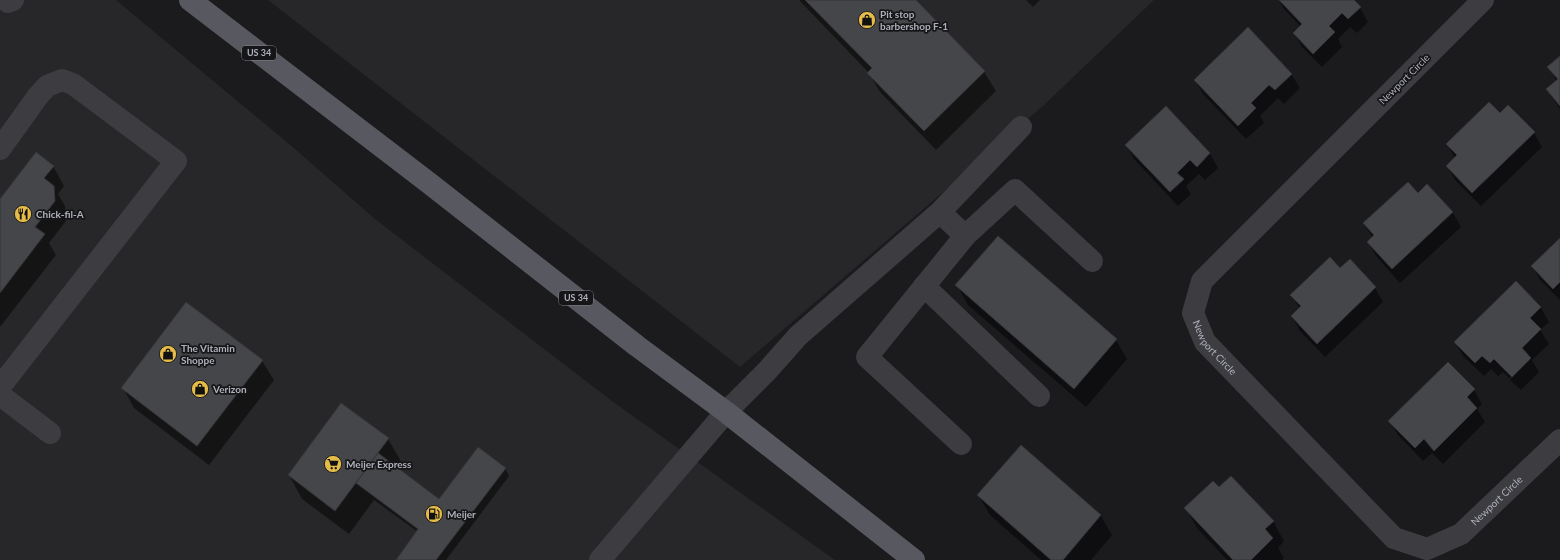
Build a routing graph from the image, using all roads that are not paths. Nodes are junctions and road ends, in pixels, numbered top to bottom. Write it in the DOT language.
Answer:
graph roads {
  1 [pos="8,0"];
  2 [pos="13,0"];
  3 [pos="190,0"];
  4 [pos="1483,0"];
  5 [pos="1021,127"];
  6 [pos="0,149"];
  7 [pos="940,212"];
  8 [pos="965,236"];
  9 [pos="1092,261"];
  10 [pos="924,286"];
  11 [pos="0,387"];
  12 [pos="0,395"];
  13 [pos="1040,396"];
  14 [pos="726,412"];
  15 [pos="50,433"];
  16 [pos="1560,440"];
  17 [pos="961,444"];
  18 [pos="600,560"];
  19 [pos="914,560"];
  1 -- 2 [label="street"];
  3 -- 14 [label="main road, US 34"];
  4 -- 16 [label="street, Newport Circle"];
  5 -- 7 [label="street"];
  6 -- 11 [label="street"];
  7 -- 8 [label="street"];
  7 -- 14 [label="street"];
  8 -- 9 [label="street"];
  8 -- 10 [label="street"];
  10 -- 13 [label="street"];
  10 -- 17 [label="street"];
  12 -- 15 [label="street"];
  14 -- 18 [label="street"];
  14 -- 19 [label="main road, US 34"];
}
